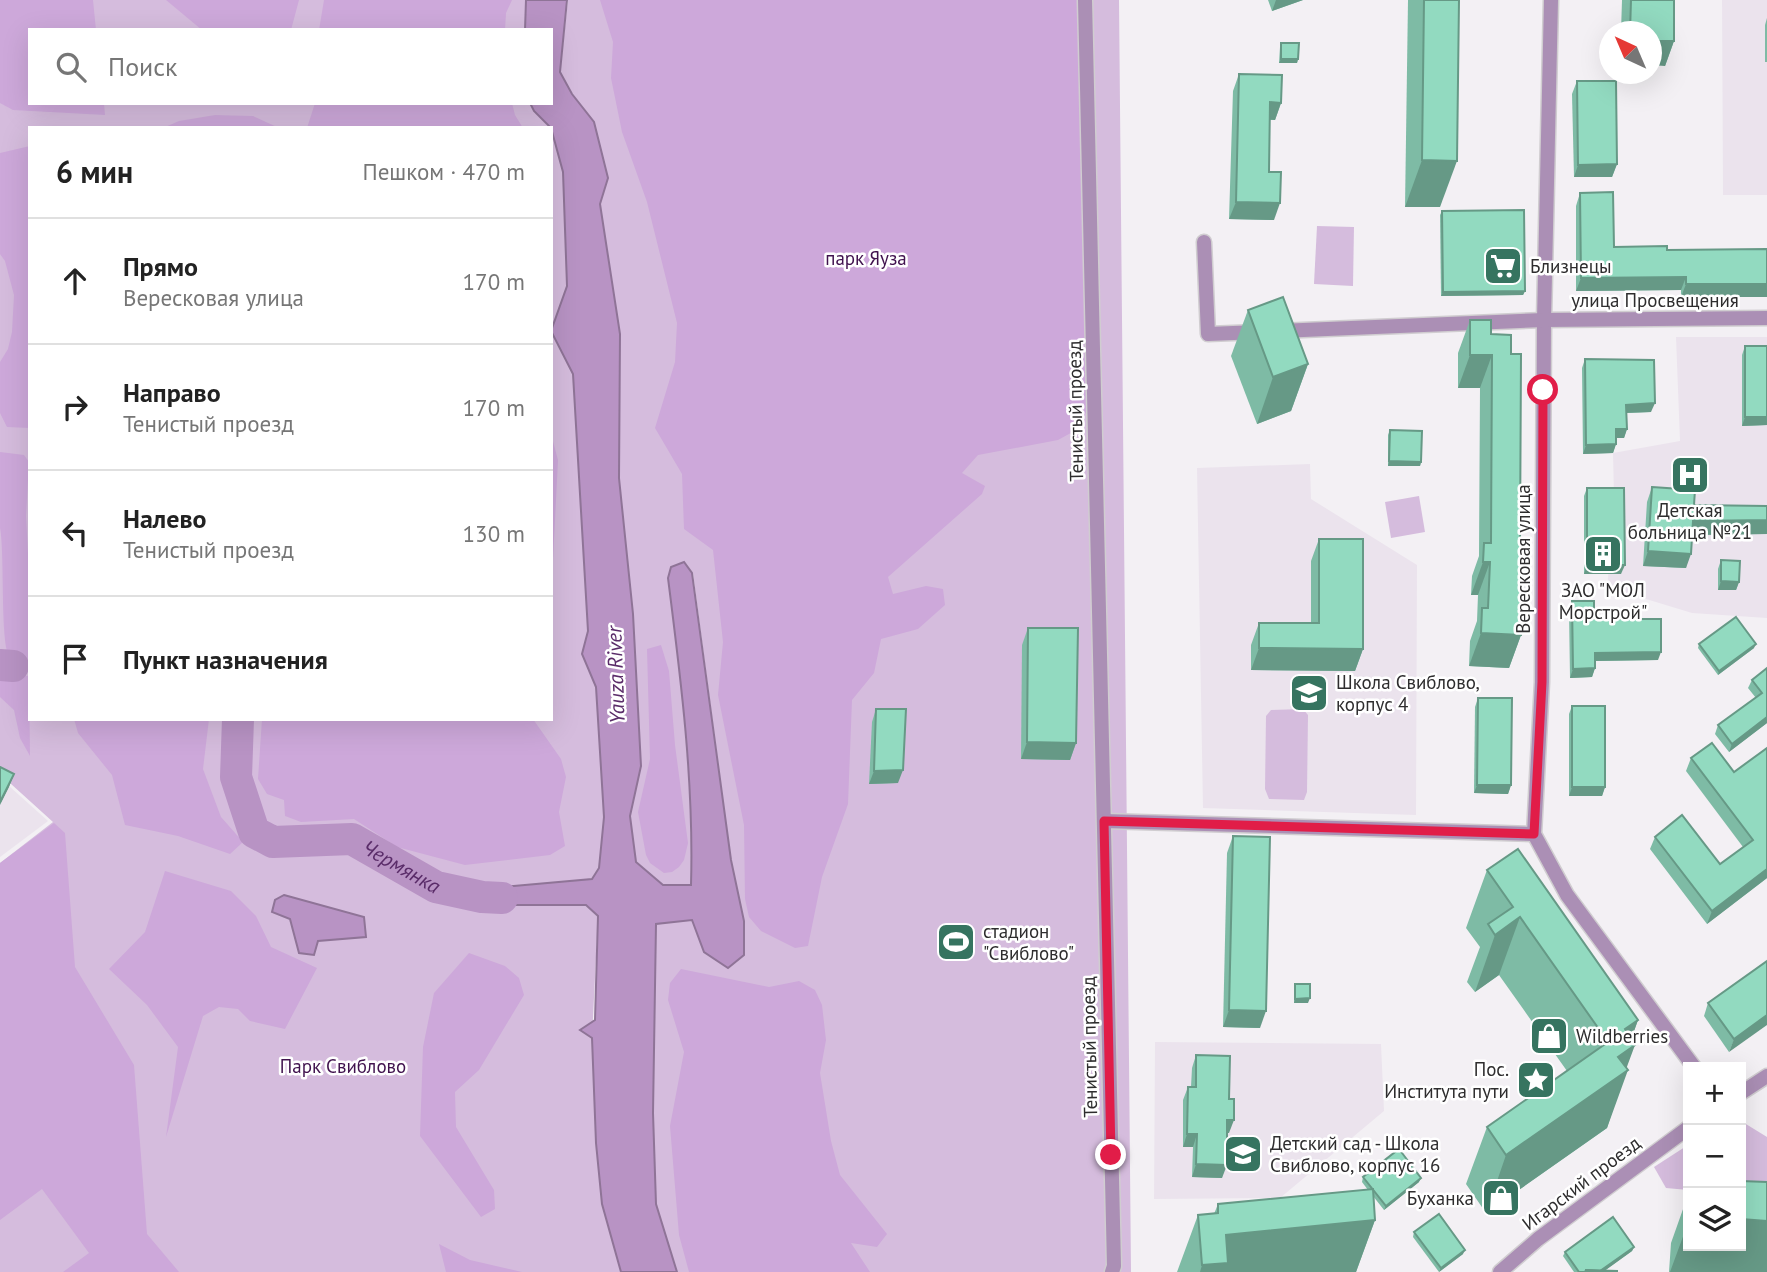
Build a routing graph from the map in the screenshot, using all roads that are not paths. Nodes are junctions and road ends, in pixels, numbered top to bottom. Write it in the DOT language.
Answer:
graph roads {
  1 [pos="1085,0"];
  2 [pos="1551,0"];
  3 [pos="1204,243"];
  4 [pos="1767,318"];
  5 [pos="1544,320"];
  6 [pos="1104,821"];
  7 [pos="1534,834"];
  8 [pos="1690,1062"];
  9 [pos="1767,1076"];
  10 [pos="1746,1090"];
  11 [pos="1683,1132"];
  12 [pos="1112,1272"];
  13 [pos="1500,1272"];
  1 -- 6 [label="street, Тенистый проезд"];
  2 -- 5 [label="street, Вересковая улица"];
  3 -- 5 [label="street, улица Просвещения"];
  4 -- 5 [label="street, улица Просвещения"];
  5 -- 7 [label="street, Вересковая улица"];
  6 -- 7 [label="street"];
  6 -- 12 [label="street, Тенистый проезд"];
  7 -- 8 [label="street"];
  9 -- 10 [label="street"];
  11 -- 13 [label="street, Игарский проезд"];
}
